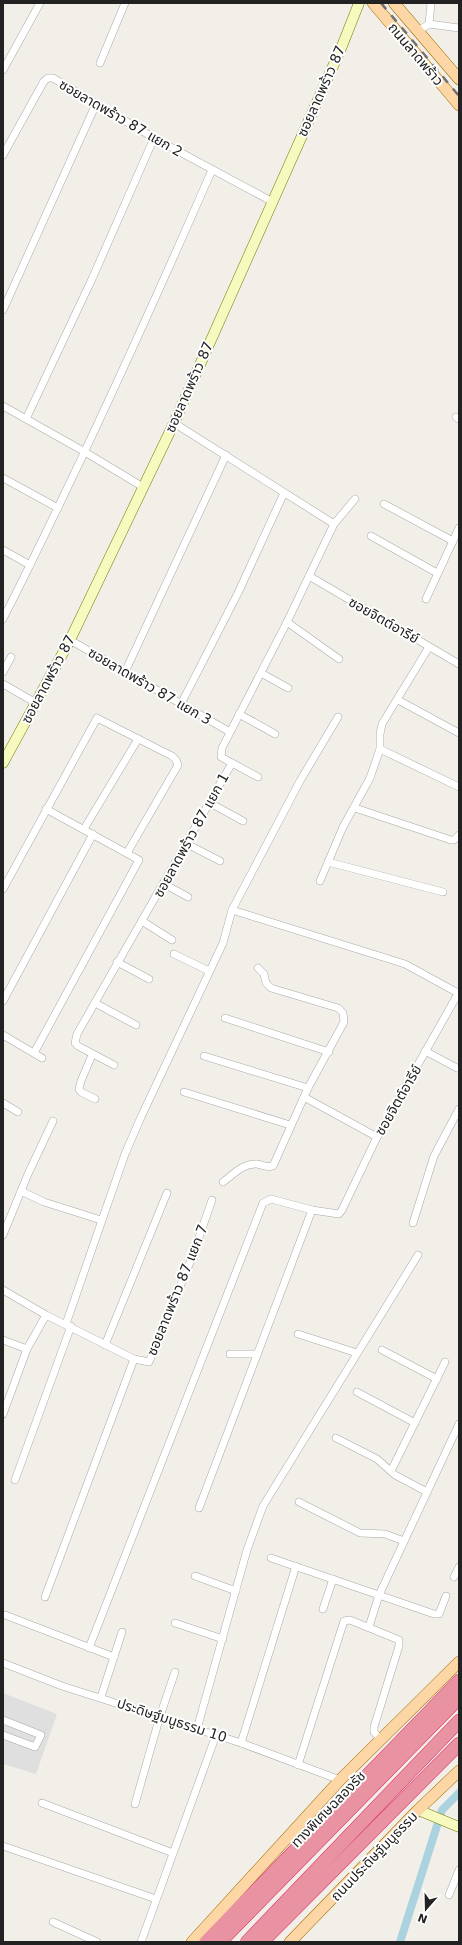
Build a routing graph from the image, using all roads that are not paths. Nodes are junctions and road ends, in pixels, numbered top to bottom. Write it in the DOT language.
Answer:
graph roads {
  1 [pos="40,3"];
  2 [pos="124,3"];
  3 [pos="359,3"];
  4 [pos="373,3"];
  5 [pos="394,3"];
  6 [pos="431,3"];
  7 [pos="428,24"];
  8 [pos="459,28"];
  9 [pos="418,30"];
  10 [pos="100,64"];
  11 [pos="3,70"];
  12 [pos="459,79"];
  13 [pos="96,104"];
  14 [pos="459,105"];
  15 [pos="154,138"];
  16 [pos="3,155"];
  17 [pos="212,170"];
  18 [pos="272,201"];
  19 [pos="3,310"];
  20 [pos="3,406"];
  21 [pos="26,419"];
  22 [pos="174,423"];
  23 [pos="85,452"];
  24 [pos="226,456"];
  25 [pos="3,478"];
  26 [pos="143,487"];
  27 [pos="284,493"];
  28 [pos="355,499"];
  29 [pos="384,504"];
  30 [pos="58,508"];
  31 [pos="334,524"];
  32 [pos="459,528"];
  33 [pos="372,536"];
  34 [pos="453,541"];
  35 [pos="3,550"];
  36 [pos="30,565"];
  37 [pos="438,573"];
  38 [pos="309,576"];
  39 [pos="426,599"];
  40 [pos="3,619"];
  41 [pos="287,622"];
  42 [pos="70,640"];
  43 [pos="429,647"];
  44 [pos="11,657"];
  45 [pos="339,659"];
  46 [pos="459,664"];
  47 [pos="3,672"];
  48 [pos="125,672"];
  49 [pos="261,673"];
  50 [pos="3,684"];
  51 [pos="288,688"];
  52 [pos="398,700"];
  53 [pos="36,703"];
  54 [pos="181,704"];
  55 [pos="239,714"];
  56 [pos="338,717"];
  57 [pos="230,732"];
  58 [pos="459,733"];
  59 [pos="275,734"];
  60 [pos="138,739"];
  61 [pos="380,749"];
  62 [pos="3,763"];
  63 [pos="232,763"];
  64 [pos="258,777"];
  65 [pos="459,787"];
  66 [pos="210,803"];
  67 [pos="355,808"];
  68 [pos="46,809"];
  69 [pos="243,821"];
  70 [pos="84,829"];
  71 [pos="94,834"];
  72 [pos="459,835"];
  73 [pos="187,844"];
  74 [pos="127,853"];
  75 [pos="220,861"];
  76 [pos="328,862"];
  77 [pos="320,881"];
  78 [pos="164,884"];
  79 [pos="3,889"];
  80 [pos="443,892"];
  81 [pos="188,897"];
  82 [pos="232,910"];
  83 [pos="142,921"];
  84 [pos="172,940"];
  85 [pos="174,954"];
  86 [pos="118,962"];
  87 [pos="258,968"];
  88 [pos="209,971"];
  89 [pos="149,979"];
  90 [pos="459,992"];
  91 [pos="3,1001"];
  92 [pos="95,1003"];
  93 [pos="225,1018"];
  94 [pos="136,1025"];
  95 [pos="3,1035"];
  96 [pos="426,1051"];
  97 [pos="329,1052"];
  98 [pos="34,1053"];
  99 [pos="92,1054"];
  100 [pos="204,1056"];
  101 [pos="42,1058"];
  102 [pos="114,1065"];
  103 [pos="457,1068"];
  104 [pos="308,1088"];
  105 [pos="184,1092"];
  106 [pos="304,1097"];
  107 [pos="95,1099"];
  108 [pos="3,1103"];
  109 [pos="459,1109"];
  110 [pos="18,1112"];
  111 [pos="52,1121"];
  112 [pos="290,1125"];
  113 [pos="377,1137"];
  114 [pos="223,1182"];
  115 [pos="21,1191"];
  116 [pos="167,1193"];
  117 [pos="212,1200"];
  118 [pos="312,1210"];
  119 [pos="101,1220"];
  120 [pos="413,1223"];
  121 [pos="3,1235"];
  122 [pos="418,1255"];
  123 [pos="3,1290"];
  124 [pos="46,1314"];
  125 [pos="69,1325"];
  126 [pos="298,1334"];
  127 [pos="3,1340"];
  128 [pos="105,1345"];
  129 [pos="27,1349"];
  130 [pos="382,1350"];
  131 [pos="357,1353"];
  132 [pos="230,1354"];
  133 [pos="257,1354"];
  134 [pos="134,1359"];
  135 [pos="445,1362"];
  136 [pos="437,1379"];
  137 [pos="357,1392"];
  138 [pos="3,1414"];
  139 [pos="415,1423"];
  140 [pos="459,1424"];
  141 [pos="336,1438"];
  142 [pos="391,1471"];
  143 [pos="15,1480"];
  144 [pos="427,1492"];
  145 [pos="299,1502"];
  146 [pos="199,1508"];
  147 [pos="404,1541"];
  148 [pos="271,1558"];
  149 [pos="296,1566"];
  150 [pos="459,1567"];
  151 [pos="195,1576"];
  152 [pos="454,1577"];
  153 [pos="333,1579"];
  154 [pos="236,1591"];
  155 [pos="379,1595"];
  156 [pos="446,1596"];
  157 [pos="45,1598"];
  158 [pos="323,1609"];
  159 [pos="5,1615"];
  160 [pos="176,1623"];
  161 [pos="369,1627"];
  162 [pos="122,1632"];
  163 [pos="223,1639"];
  164 [pos="89,1648"];
  165 [pos="114,1657"];
  166 [pos="459,1662"];
  167 [pos="3,1663"];
  168 [pos="175,1672"];
  169 [pos="459,1682"];
  170 [pos="101,1697"];
  171 [pos="459,1698"];
  172 [pos="160,1716"];
  173 [pos="3,1720"];
  174 [pos="459,1721"];
  175 [pos="197,1729"];
  176 [pos="3,1735"];
  177 [pos="216,1735"];
  178 [pos="380,1739"];
  179 [pos="241,1743"];
  180 [pos="459,1744"];
  181 [pos="298,1765"];
  182 [pos="459,1771"];
  183 [pos="340,1780"];
  184 [pos="42,1803"];
  185 [pos="135,1804"];
  186 [pos="418,1810"];
  187 [pos="455,1826"];
  188 [pos="3,1846"];
  189 [pos="173,1853"];
  190 [pos="459,1870"];
  191 [pos="449,1895"];
  192 [pos="156,1899"];
  193 [pos="53,1922"];
  194 [pos="97,1942"];
  195 [pos="141,1942"];
  196 [pos="192,1942"];
  197 [pos="206,1942"];
  198 [pos="220,1942"];
  199 [pos="247,1942"];
  200 [pos="262,1942"];
  201 [pos="290,1942"];
  1 -- 11 [label="street"];
  2 -- 10 [label="street"];
  3 -- 18 [label="street, ซอยลาดพร้าว 87"];
  4 -- 14 [label="main road, ถนนลาดพร้าว"];
  5 -- 9 [label="main road, ถนนลาดพร้าว"];
  6 -- 7 [label="street"];
  7 -- 8 [label="street"];
  7 -- 9 [label="street"];
  9 -- 12 [label="main road, ถนนลาดพร้าว"];
  13 -- 15 [label="street, ซอยลาดพร้าว 87 แยก 2"];
  13 -- 16 [label="street, ซอยลาดพร้าว 87 แยก 2"];
  13 -- 19 [label="street"];
  15 -- 17 [label="street, ซอยลาดพร้าว 87 แยก 2"];
  15 -- 21 [label="street"];
  17 -- 18 [label="street, ซอยลาดพร้าว 87 แยก 2"];
  17 -- 23 [label="street"];
  18 -- 22 [label="street, ซอยลาดพร้าว 87"];
  20 -- 21 [label="street"];
  21 -- 23 [label="street"];
  22 -- 24 [label="street"];
  22 -- 26 [label="street, ซอยลาดพร้าว 87"];
  23 -- 26 [label="street"];
  23 -- 30 [label="street"];
  24 -- 27 [label="street"];
  24 -- 48 [label="street"];
  25 -- 30 [label="street"];
  26 -- 42 [label="street, ซอยลาดพร้าว 87"];
  27 -- 31 [label="street"];
  27 -- 54 [label="street"];
  28 -- 31 [label="street, ซอยลาดพร้าว 87 แยก 1"];
  29 -- 34 [label="street"];
  30 -- 36 [label="street"];
  31 -- 38 [label="street, ซอยลาดพร้าว 87 แยก 1"];
  32 -- 34 [label="street"];
  33 -- 37 [label="street"];
  34 -- 37 [label="street"];
  35 -- 36 [label="street"];
  36 -- 40 [label="street"];
  37 -- 39 [label="street"];
  38 -- 41 [label="street, ซอยลาดพร้าว 87 แยก 1"];
  38 -- 43 [label="street, ซอยจิตต์อารีย์"];
  41 -- 45 [label="street"];
  41 -- 49 [label="street, ซอยลาดพร้าว 87 แยก 1"];
  42 -- 48 [label="street, ซอยลาดพร้าว 87 แยก 3"];
  42 -- 53 [label="street, ซอยลาดพร้าว 87"];
  43 -- 46 [label="street, ซอยจิตต์อารีย์"];
  43 -- 52 [label="street"];
  44 -- 47 [label="street"];
  48 -- 54 [label="street, ซอยลาดพร้าว 87 แยก 3"];
  49 -- 51 [label="street"];
  49 -- 55 [label="street, ซอยลาดพร้าว 87 แยก 1"];
  50 -- 53 [label="street"];
  52 -- 58 [label="street"];
  52 -- 61 [label="street"];
  53 -- 62 [label="street, ซอยลาดพร้าว 87"];
  54 -- 57 [label="street, ซอยลาดพร้าว 87 แยก 3"];
  55 -- 57 [label="street, ซอยลาดพร้าว 87 แยก 1"];
  55 -- 59 [label="street"];
  56 -- 82 [label="street"];
  57 -- 63 [label="street, ซอยลาดพร้าว 87 แยก 1"];
  60 -- 68 [label="street"];
  60 -- 70 [label="street"];
  60 -- 74 [label="street"];
  61 -- 65 [label="street"];
  61 -- 67 [label="street"];
  63 -- 64 [label="street"];
  63 -- 66 [label="street, ซอยลาดพร้าว 87 แยก 1"];
  66 -- 69 [label="street"];
  66 -- 73 [label="street, ซอยลาดพร้าว 87 แยก 1"];
  67 -- 72 [label="street"];
  67 -- 76 [label="street"];
  68 -- 70 [label="street"];
  68 -- 79 [label="street"];
  70 -- 71 [label="street"];
  71 -- 74 [label="street"];
  71 -- 91 [label="street"];
  73 -- 75 [label="street"];
  73 -- 78 [label="street, ซอยลาดพร้าว 87 แยก 1"];
  74 -- 98 [label="street"];
  76 -- 77 [label="street"];
  76 -- 80 [label="street"];
  78 -- 81 [label="street"];
  78 -- 83 [label="street, ซอยลาดพร้าว 87 แยก 1"];
  82 -- 88 [label="street"];
  82 -- 90 [label="street"];
  83 -- 84 [label="street"];
  83 -- 86 [label="street, ซอยลาดพร้าว 87 แยก 1"];
  85 -- 88 [label="street"];
  86 -- 89 [label="street"];
  86 -- 92 [label="street, ซอยลาดพร้าว 87 แยก 1"];
  87 -- 97 [label="street"];
  88 -- 119 [label="street"];
  90 -- 96 [label="street, ซอยจิตต์อารีย์"];
  92 -- 94 [label="street"];
  92 -- 99 [label="street, ซอยลาดพร้าว 87 แยก 1"];
  93 -- 97 [label="street"];
  95 -- 98 [label="street"];
  96 -- 103 [label="street"];
  96 -- 113 [label="street, ซอยจิตต์อารีย์"];
  97 -- 104 [label="street"];
  98 -- 101 [label="street"];
  99 -- 102 [label="street, ซอยลาดพร้าว 87 แยก 1"];
  99 -- 107 [label="street"];
  100 -- 104 [label="street"];
  104 -- 106 [label="street"];
  105 -- 112 [label="street"];
  106 -- 112 [label="street"];
  106 -- 113 [label="street"];
  108 -- 110 [label="street"];
  109 -- 120 [label="street"];
  111 -- 115 [label="street"];
  112 -- 114 [label="street"];
  113 -- 118 [label="street, ซอยจิตต์อารีย์"];
  115 -- 119 [label="street"];
  115 -- 121 [label="street"];
  116 -- 128 [label="street"];
  117 -- 134 [label="street, ซอยลาดพร้าว 87 แยก 7"];
  118 -- 133 [label="street"];
  118 -- 164 [label="street"];
  119 -- 125 [label="street"];
  122 -- 131 [label="street"];
  123 -- 124 [label="street, ซอยลาดพร้าว 87 แยก 7"];
  124 -- 125 [label="street, ซอยลาดพร้าว 87 แยก 7"];
  124 -- 129 [label="street"];
  125 -- 128 [label="street, ซอยลาดพร้าว 87 แยก 7"];
  125 -- 143 [label="street"];
  126 -- 131 [label="street"];
  127 -- 129 [label="street"];
  128 -- 134 [label="street, ซอยลาดพร้าว 87 แยก 7"];
  129 -- 138 [label="street"];
  130 -- 136 [label="street"];
  131 -- 154 [label="street"];
  132 -- 133 [label="street"];
  133 -- 146 [label="street"];
  134 -- 157 [label="street"];
  135 -- 136 [label="street"];
  136 -- 139 [label="street"];
  137 -- 139 [label="street"];
  139 -- 142 [label="street"];
  140 -- 144 [label="street"];
  141 -- 142 [label="street"];
  142 -- 144 [label="street"];
  144 -- 147 [label="street"];
  145 -- 147 [label="street"];
  147 -- 155 [label="street"];
  148 -- 149 [label="street"];
  149 -- 153 [label="street"];
  149 -- 179 [label="street"];
  150 -- 152 [label="street"];
  151 -- 154 [label="street"];
  153 -- 155 [label="street"];
  153 -- 158 [label="street"];
  154 -- 163 [label="street"];
  155 -- 156 [label="street"];
  155 -- 161 [label="street"];
  159 -- 164 [label="street"];
  160 -- 163 [label="street"];
  161 -- 178 [label="street"];
  161 -- 181 [label="street"];
  162 -- 165 [label="street"];
  163 -- 175 [label="street"];
  164 -- 165 [label="street"];
  165 -- 170 [label="street"];
  166 -- 178 [label="main road"];
  167 -- 170 [label="street, ประดิษฐ์มนูธรรม 10"];
  168 -- 172 [label="street"];
  169 -- 197 [label="highway"];
  170 -- 172 [label="street, ประดิษฐ์มนูธรรม 10"];
  171 -- 198 [label="highway, ทางพิเศษฉลองรัช"];
  172 -- 175 [label="street, ประดิษฐ์มนูธรรม 10"];
  172 -- 185 [label="street"];
  173 -- 176 [label="street"];
  174 -- 199 [label="highway"];
  175 -- 177 [label="street, ประดิษฐ์มนูธรรม 10"];
  177 -- 179 [label="street, ประดิษฐ์มนูธรรม 10"];
  177 -- 189 [label="street"];
  178 -- 183 [label="main road"];
  179 -- 181 [label="street, ประดิษฐ์มนูธรรม 10"];
  180 -- 200 [label="highway"];
  181 -- 183 [label="street, ประดิษฐ์มนูธรรม 10"];
  182 -- 186 [label="main road, ถนนประดิษฐ์มนูธรรม"];
  183 -- 196 [label="main road"];
  184 -- 189 [label="street"];
  186 -- 187 [label="street"];
  186 -- 201 [label="main road, ถนนประดิษฐ์มนูธรรม"];
  188 -- 192 [label="street"];
  189 -- 192 [label="street"];
  190 -- 191 [label="street"];
  192 -- 195 [label="street"];
  193 -- 194 [label="street"];
}
